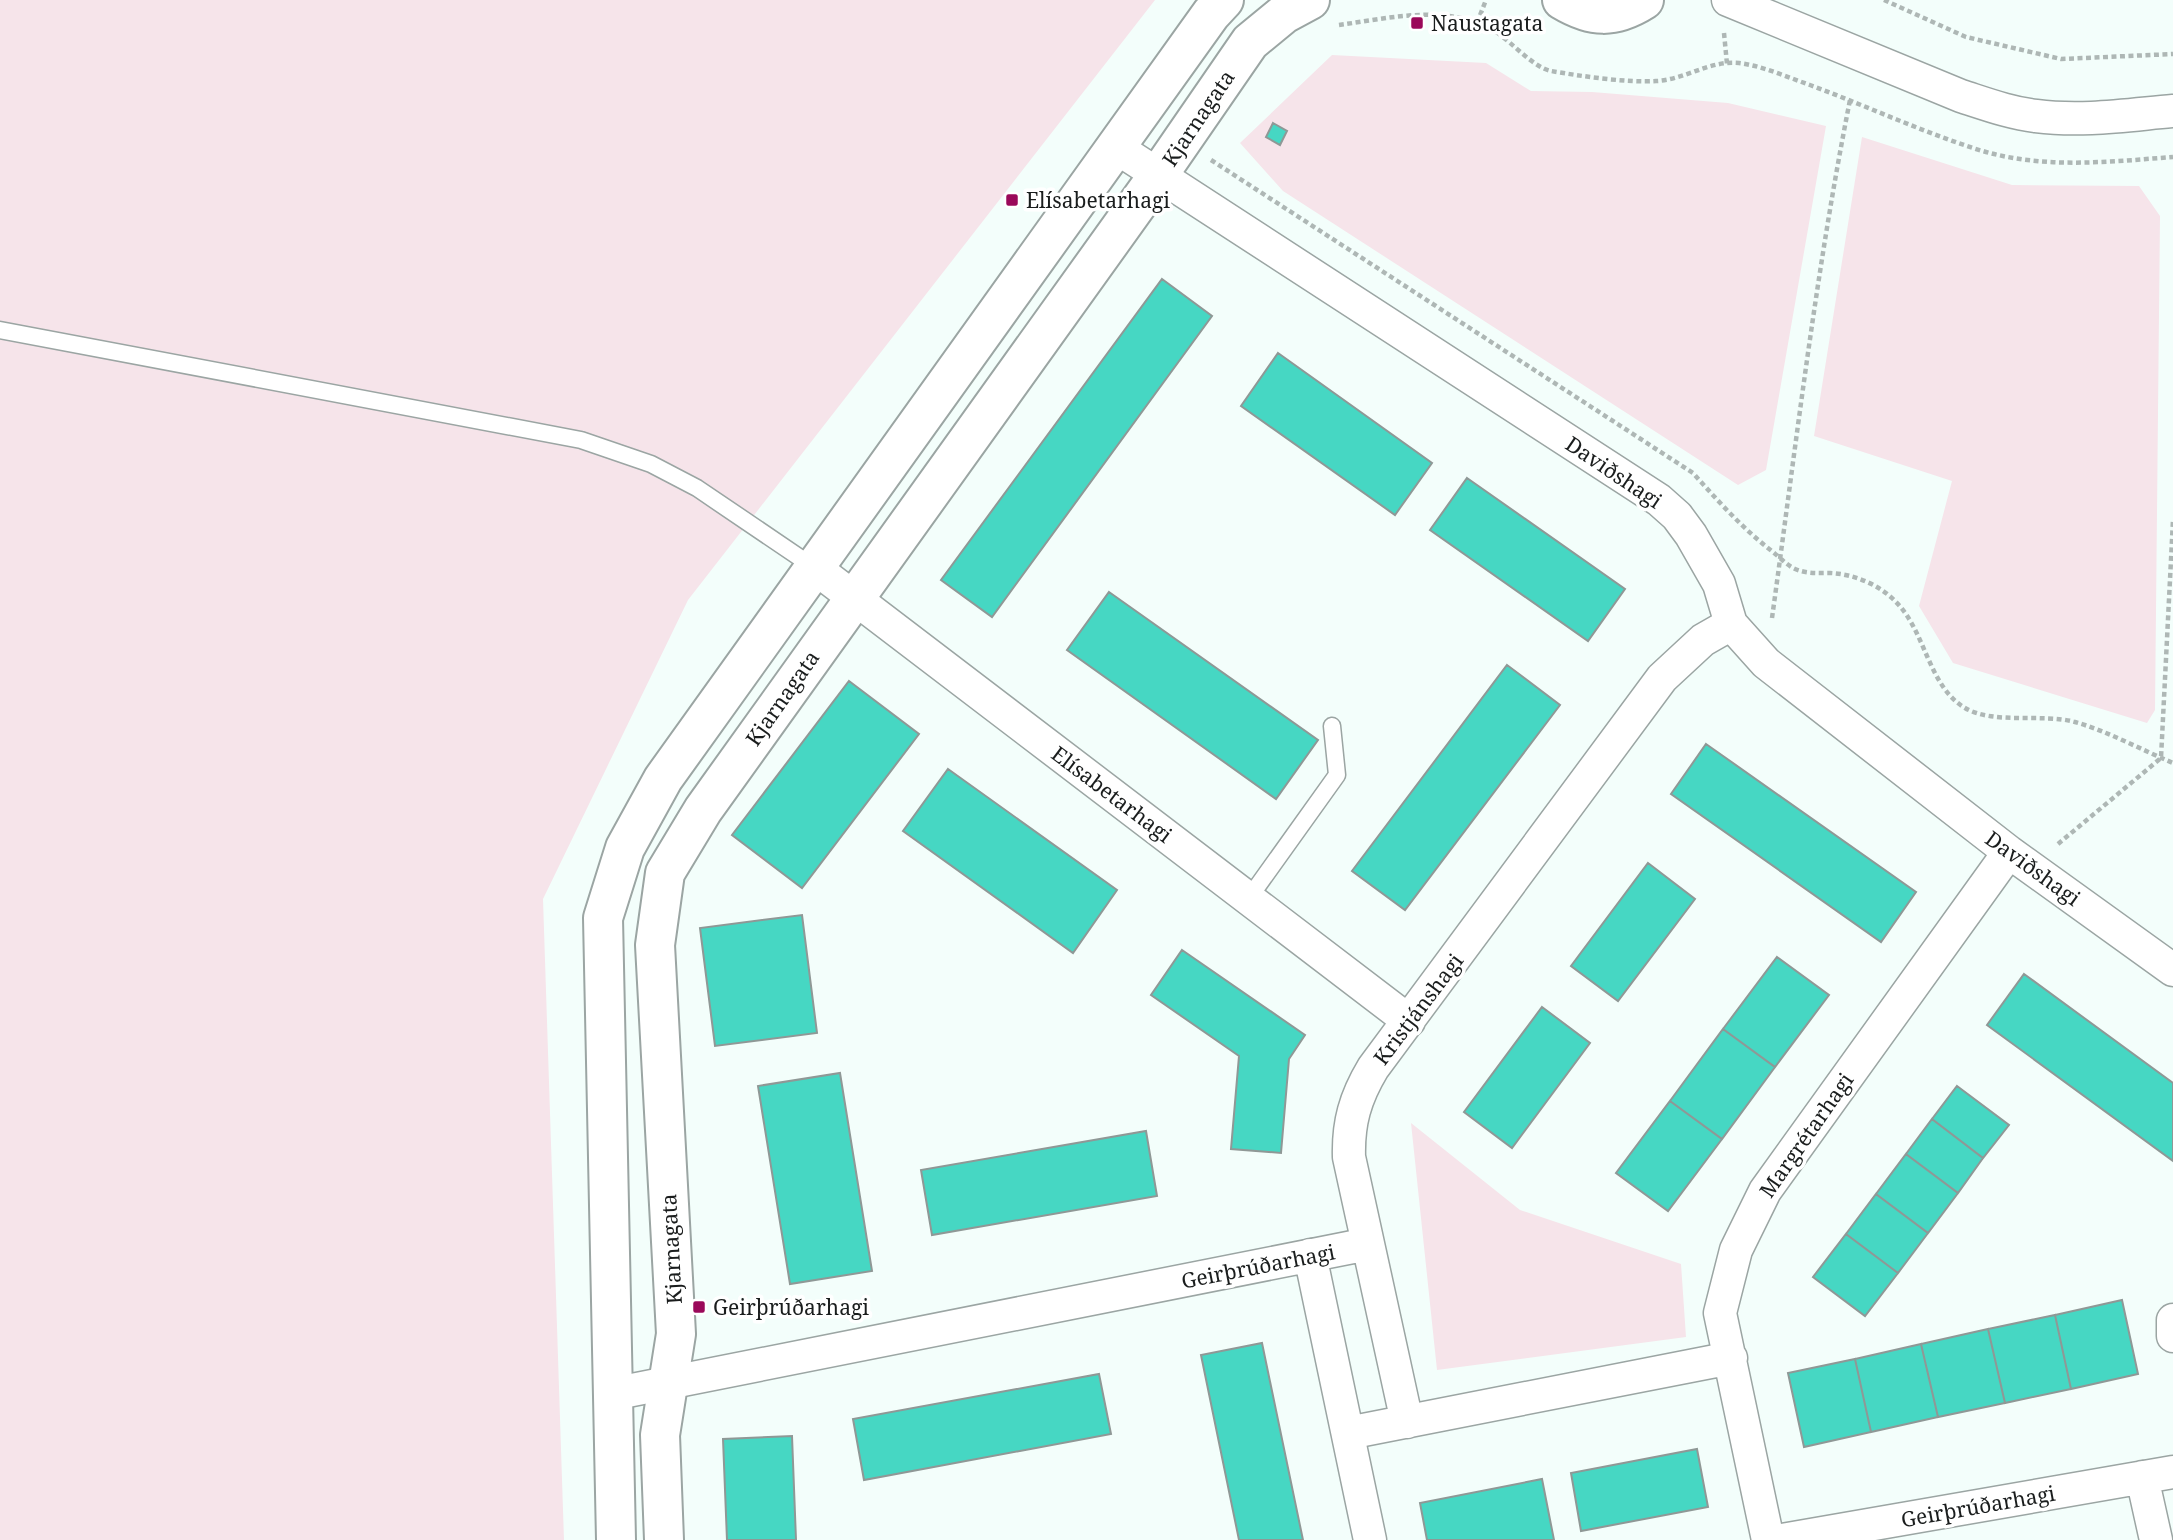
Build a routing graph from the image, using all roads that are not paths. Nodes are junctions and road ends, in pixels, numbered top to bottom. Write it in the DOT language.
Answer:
graph roads {
  1 [pos="1224,0"];
  2 [pos="1562,0"];
  3 [pos="1644,0"];
  4 [pos="1728,0"];
  5 [pos="1322,13"];
  6 [pos="2173,111"];
  7 [pos="1117,148"];
  8 [pos="1159,174"];
  9 [pos="0,330"];
  10 [pos="815,568"];
  11 [pos="855,597"];
  12 [pos="1731,624"];
  13 [pos="1332,726"];
  14 [pos="2019,860"];
  15 [pos="1249,898"];
  16 [pos="2173,970"];
  17 [pos="1409,1021"];
  18 [pos="1368,1244"];
  19 [pos="1310,1255"];
  20 [pos="2173,1320"];
  21 [pos="2173,1336"];
  22 [pos="1731,1358"];
  23 [pos="667,1382"];
  24 [pos="612,1394"];
  25 [pos="1407,1422"];
  26 [pos="1348,1433"];
  27 [pos="2173,1472"];
  28 [pos="2142,1477"];
  29 [pos="616,1540"];
  30 [pos="664,1540"];
  31 [pos="1370,1540"];
  32 [pos="1768,1540"];
  33 [pos="1782,1540"];
  34 [pos="2156,1540"];
  1 -- 7 [label="street"];
  2 -- 3 [label="street"];
  4 -- 6 [label="street"];
  5 -- 8 [label="street, Kjarnagata"];
  7 -- 8 [label="street, Daviðshagi"];
  7 -- 10 [label="street"];
  8 -- 11 [label="street, Kjarnagata"];
  8 -- 12 [label="street, Daviðshagi"];
  9 -- 10 [label="lane"];
  10 -- 11 [label="street, Elísabetarhagi"];
  10 -- 24 [label="street"];
  11 -- 15 [label="street, Elísabetarhagi"];
  11 -- 23 [label="street, Kjarnagata"];
  12 -- 14 [label="street, Daviðshagi"];
  12 -- 17 [label="street, Kristjánshagi"];
  13 -- 15 [label="lane"];
  14 -- 16 [label="street, Daviðshagi"];
  14 -- 22 [label="street, Margrétarhagi"];
  15 -- 17 [label="street, Elísabetarhagi"];
  17 -- 18 [label="street, Kristjánshagi"];
  18 -- 19 [label="street, Geirþrúðarhagi"];
  18 -- 25 [label="street, Kristjánshagi"];
  19 -- 23 [label="street, Geirþrúðarhagi"];
  19 -- 26 [label="street"];
  20 -- 21 [label="street"];
  22 -- 25 [label="street"];
  22 -- 32 [label="street, Margrétarhagi"];
  23 -- 24 [label="street, Geirþrúðarhagi"];
  23 -- 30 [label="street, Kjarnagata"];
  24 -- 29 [label="street"];
  25 -- 26 [label="street"];
  26 -- 31 [label="street"];
  27 -- 28 [label="street, Geirþrúðarhagi"];
  28 -- 33 [label="street, Geirþrúðarhagi"];
  28 -- 34 [label="street"];
}
